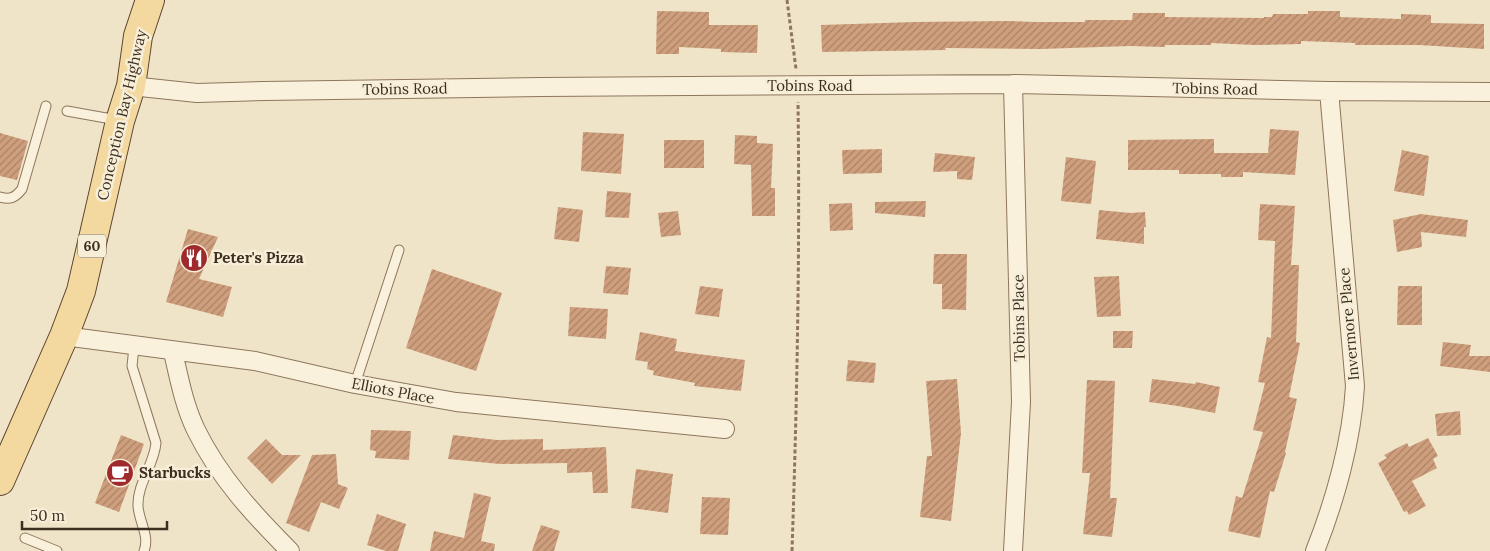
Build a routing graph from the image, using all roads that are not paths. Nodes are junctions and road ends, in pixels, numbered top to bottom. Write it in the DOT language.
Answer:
graph roads {
  1 [pos="150,0"];
  2 [pos="1013,84"];
  3 [pos="131,86"];
  4 [pos="1330,91"];
  5 [pos="1490,92"];
  6 [pos="46,106"];
  7 [pos="67,112"];
  8 [pos="120,121"];
  9 [pos="0,197"];
  10 [pos="399,250"];
  11 [pos="64,336"];
  12 [pos="134,347"];
  13 [pos="173,352"];
  14 [pos="355,384"];
  15 [pos="725,429"];
  16 [pos="0,482"];
  17 [pos="25,538"];
  18 [pos="57,551"];
  19 [pos="144,551"];
  20 [pos="290,551"];
  21 [pos="1012,551"];
  22 [pos="1315,551"];
  1 -- 3 [label="main road, Conception Bay Highway / 60"];
  2 -- 3 [label="street, Tobins Road"];
  2 -- 4 [label="street, Tobins Road"];
  2 -- 21 [label="street, Tobins Place"];
  3 -- 8 [label="main road, Conception Bay Highway / 60"];
  4 -- 5 [label="street, Tobins Road"];
  4 -- 22 [label="street, Invermore Place"];
  6 -- 9 [label="lane"];
  7 -- 8 [label="lane"];
  8 -- 11 [label="main road, Conception Bay Highway / 60"];
  10 -- 14 [label="lane"];
  11 -- 12 [label="street, Elliots Place"];
  11 -- 16 [label="main road, Conception Bay Highway / 60"];
  12 -- 13 [label="street, Elliots Place"];
  12 -- 19 [label="lane"];
  13 -- 14 [label="street, Elliots Place"];
  13 -- 20 [label="street"];
  14 -- 15 [label="street, Elliots Place"];
  17 -- 18 [label="lane"];
}
